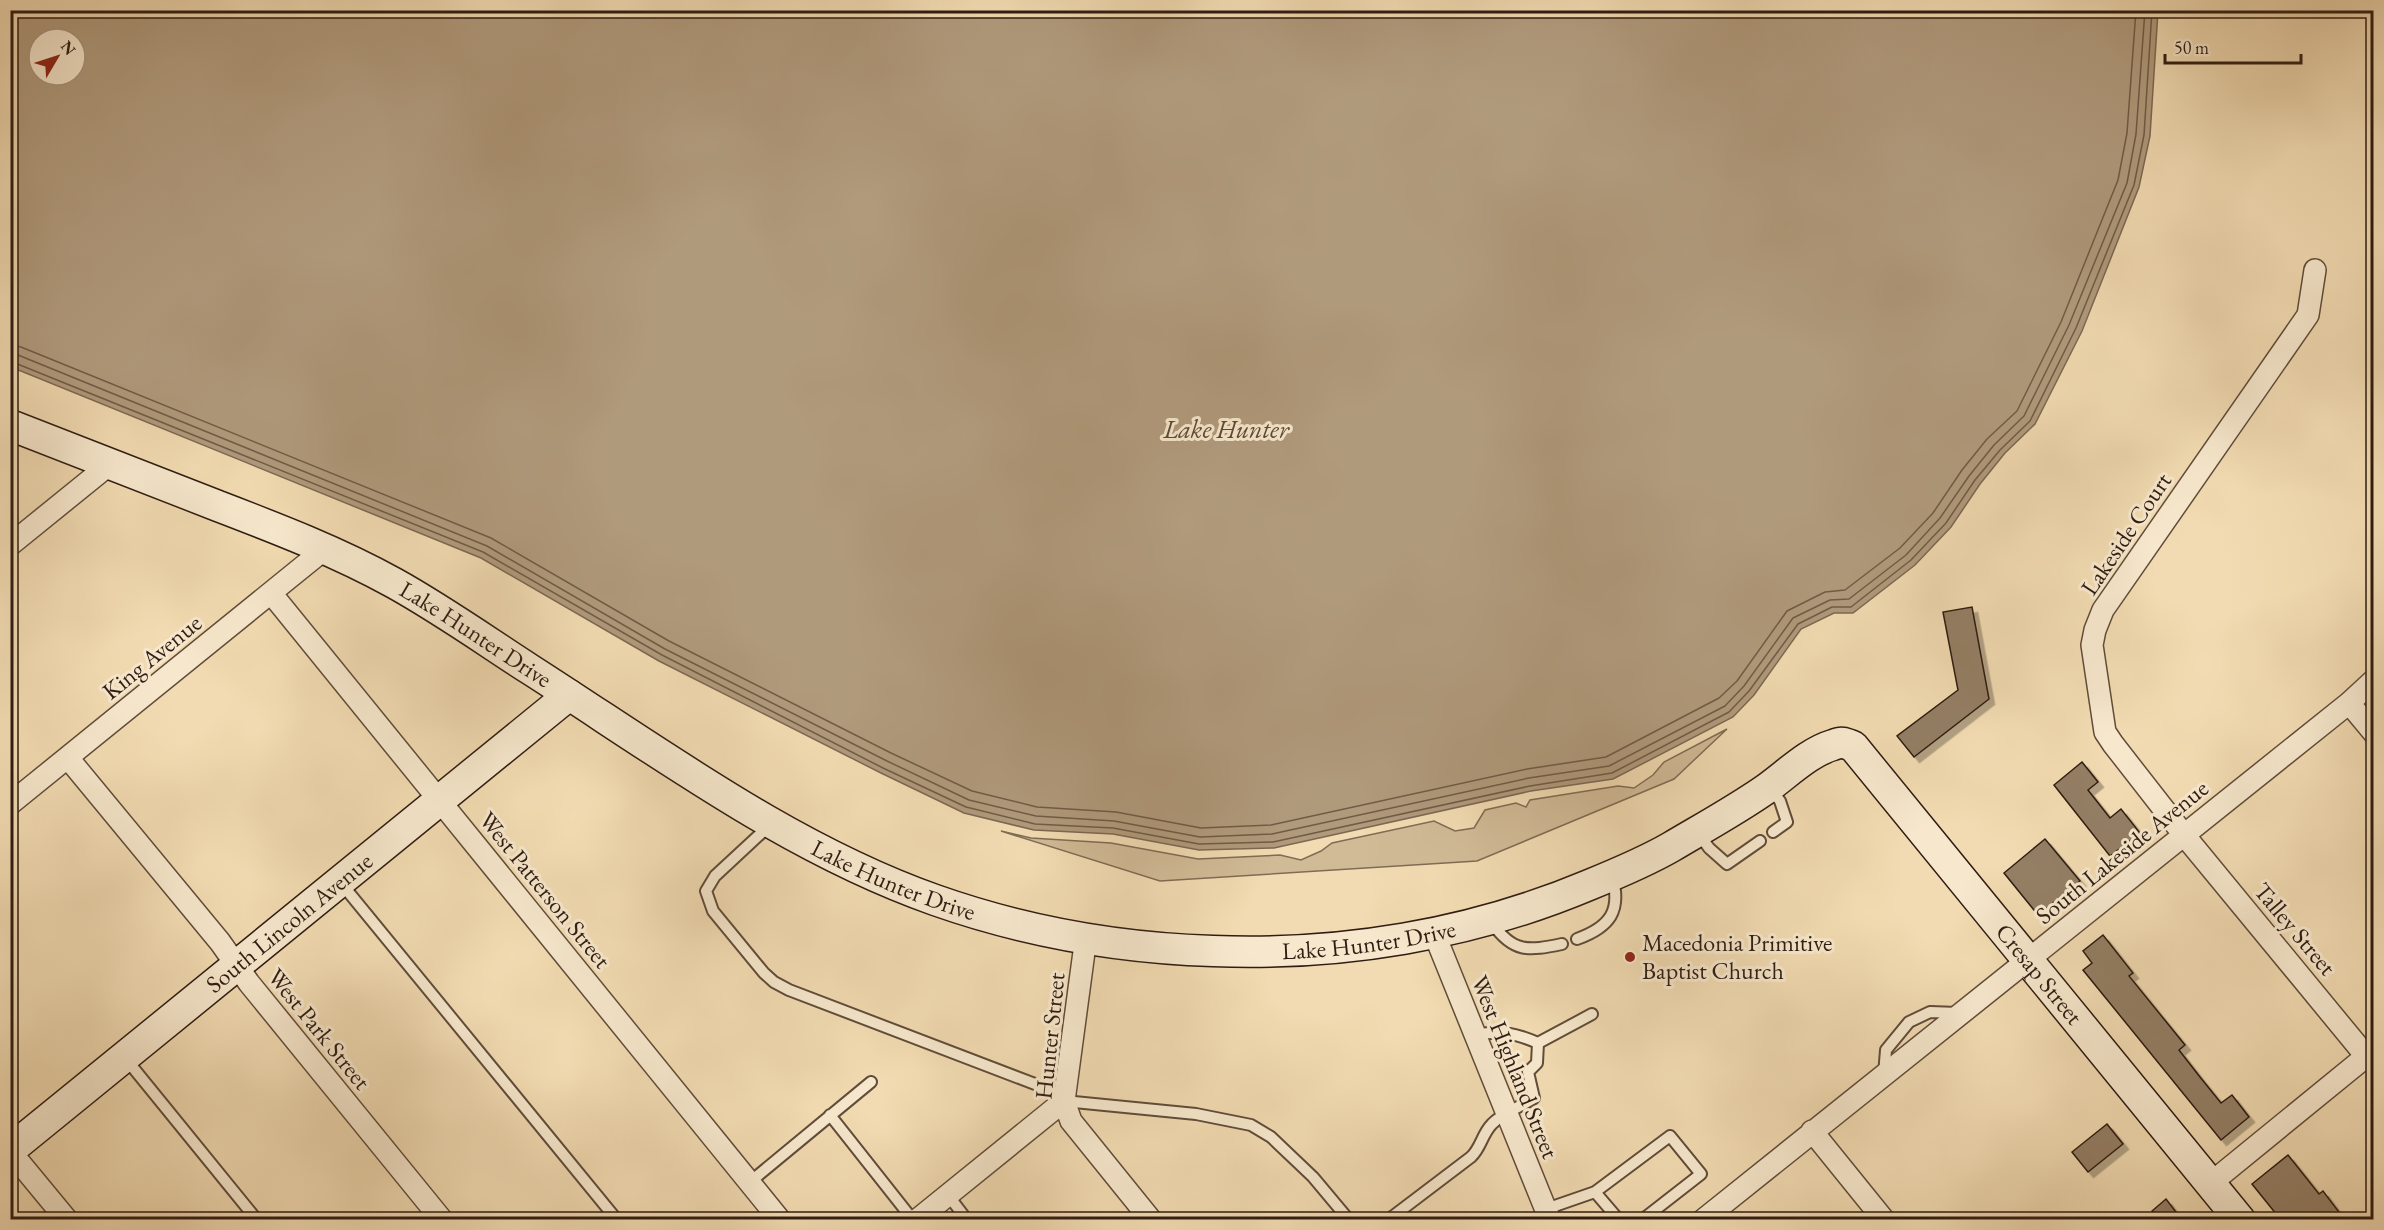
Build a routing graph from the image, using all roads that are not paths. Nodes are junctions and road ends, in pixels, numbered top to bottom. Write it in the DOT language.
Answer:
graph roads {
  1 [pos="2314,270"];
  2 [pos="10,425"];
  3 [pos="110,464"];
  4 [pos="10,545"];
  5 [pos="326,548"];
  6 [pos="271,593"];
  7 [pos="2373,680"];
  8 [pos="569,694"];
  9 [pos="2349,703"];
  10 [pos="2373,733"];
  11 [pos="1832,745"];
  12 [pos="69,758"];
  13 [pos="1769,787"];
  14 [pos="440,799"];
  15 [pos="10,804"];
  16 [pos="773,823"];
  17 [pos="1698,831"];
  18 [pos="1773,832"];
  19 [pos="2184,835"];
  20 [pos="1760,841"];
  21 [pos="1612,876"];
  22 [pos="339,881"];
  23 [pos="1490,920"];
  24 [pos="1434,933"];
  25 [pos="1086,937"];
  26 [pos="1577,939"];
  27 [pos="1562,944"];
  28 [pos="2029,959"];
  29 [pos="235,965"];
  30 [pos="1592,1014"];
  31 [pos="1475,1035"];
  32 [pos="1538,1043"];
  33 [pos="2370,1053"];
  34 [pos="124,1056"];
  35 [pos="871,1082"];
  36 [pos="1064,1101"];
  37 [pos="1506,1113"];
  38 [pos="830,1115"];
  39 [pos="1812,1131"];
  40 [pos="10,1150"];
  41 [pos="750,1182"];
  42 [pos="2211,1183"];
  43 [pos="1595,1192"];
  44 [pos="948,1195"];
  45 [pos="1548,1214"];
  46 [pos="67,1220"];
  47 [pos="257,1220"];
  48 [pos="442,1220"];
  49 [pos="617,1220"];
  50 [pos="780,1220"];
  51 [pos="915,1220"];
  52 [pos="967,1220"];
  53 [pos="1151,1220"];
  54 [pos="1349,1220"];
  55 [pos="1388,1220"];
  56 [pos="1619,1220"];
  57 [pos="1642,1220"];
  58 [pos="1703,1220"];
  59 [pos="1884,1220"];
  60 [pos="2240,1220"];
  1 -- 19 [label="street, Lakeside Court"];
  2 -- 3 [label="street, Lake Hunter Drive"];
  3 -- 4 [label="street"];
  3 -- 5 [label="street, Lake Hunter Drive"];
  5 -- 6 [label="street, King Avenue"];
  5 -- 8 [label="street, Lake Hunter Drive"];
  6 -- 12 [label="street, King Avenue"];
  6 -- 14 [label="street, West Patterson Street"];
  7 -- 9 [label="street, South Lakeside Avenue"];
  8 -- 14 [label="street, South Lincoln Avenue"];
  8 -- 16 [label="street, Lake Hunter Drive"];
  9 -- 10 [label="street"];
  9 -- 19 [label="street, South Lakeside Avenue"];
  11 -- 13 [label="street, Lake Hunter Drive"];
  11 -- 28 [label="street, Cresap Street"];
  12 -- 15 [label="street, King Avenue"];
  12 -- 29 [label="street, West Park Street"];
  13 -- 17 [label="street, Lake Hunter Drive"];
  13 -- 18 [label="lane"];
  14 -- 22 [label="street, South Lincoln Avenue"];
  14 -- 41 [label="street, West Patterson Street"];
  16 -- 25 [label="street, Lake Hunter Drive"];
  16 -- 36 [label="lane"];
  17 -- 20 [label="lane"];
  17 -- 21 [label="street, Lake Hunter Drive"];
  19 -- 28 [label="street, South Lakeside Avenue"];
  19 -- 33 [label="street, Talley Street"];
  21 -- 23 [label="street, Lake Hunter Drive"];
  21 -- 26 [label="lane"];
  22 -- 29 [label="street, South Lincoln Avenue"];
  22 -- 49 [label="lane"];
  23 -- 24 [label="street, Lake Hunter Drive"];
  23 -- 27 [label="lane"];
  24 -- 25 [label="street, Lake Hunter Drive"];
  24 -- 31 [label="street, West Highland Street"];
  25 -- 36 [label="street, Hunter Street"];
  28 -- 39 [label="street, South Lakeside Avenue"];
  28 -- 42 [label="street, Cresap Street"];
  29 -- 34 [label="street, South Lincoln Avenue"];
  29 -- 48 [label="street, West Park Street"];
  30 -- 32 [label="lane"];
  31 -- 32 [label="lane"];
  31 -- 37 [label="street, West Highland Street"];
  32 -- 37 [label="lane"];
  33 -- 42 [label="street"];
  34 -- 40 [label="street, South Lincoln Avenue"];
  34 -- 47 [label="lane"];
  35 -- 38 [label="lane"];
  36 -- 44 [label="street"];
  36 -- 53 [label="street, Hunter Street"];
  36 -- 54 [label="lane"];
  37 -- 45 [label="street, West Highland Street"];
  37 -- 55 [label="lane"];
  38 -- 41 [label="lane"];
  38 -- 51 [label="lane"];
  39 -- 58 [label="street, South Lakeside Avenue"];
  39 -- 59 [label="street"];
  40 -- 46 [label="street"];
  41 -- 50 [label="street, West Patterson Street"];
  42 -- 60 [label="street, Cresap Street"];
  43 -- 45 [label="lane"];
  43 -- 56 [label="lane"];
  43 -- 57 [label="lane"];
  44 -- 51 [label="street"];
  44 -- 52 [label="lane"];
}
